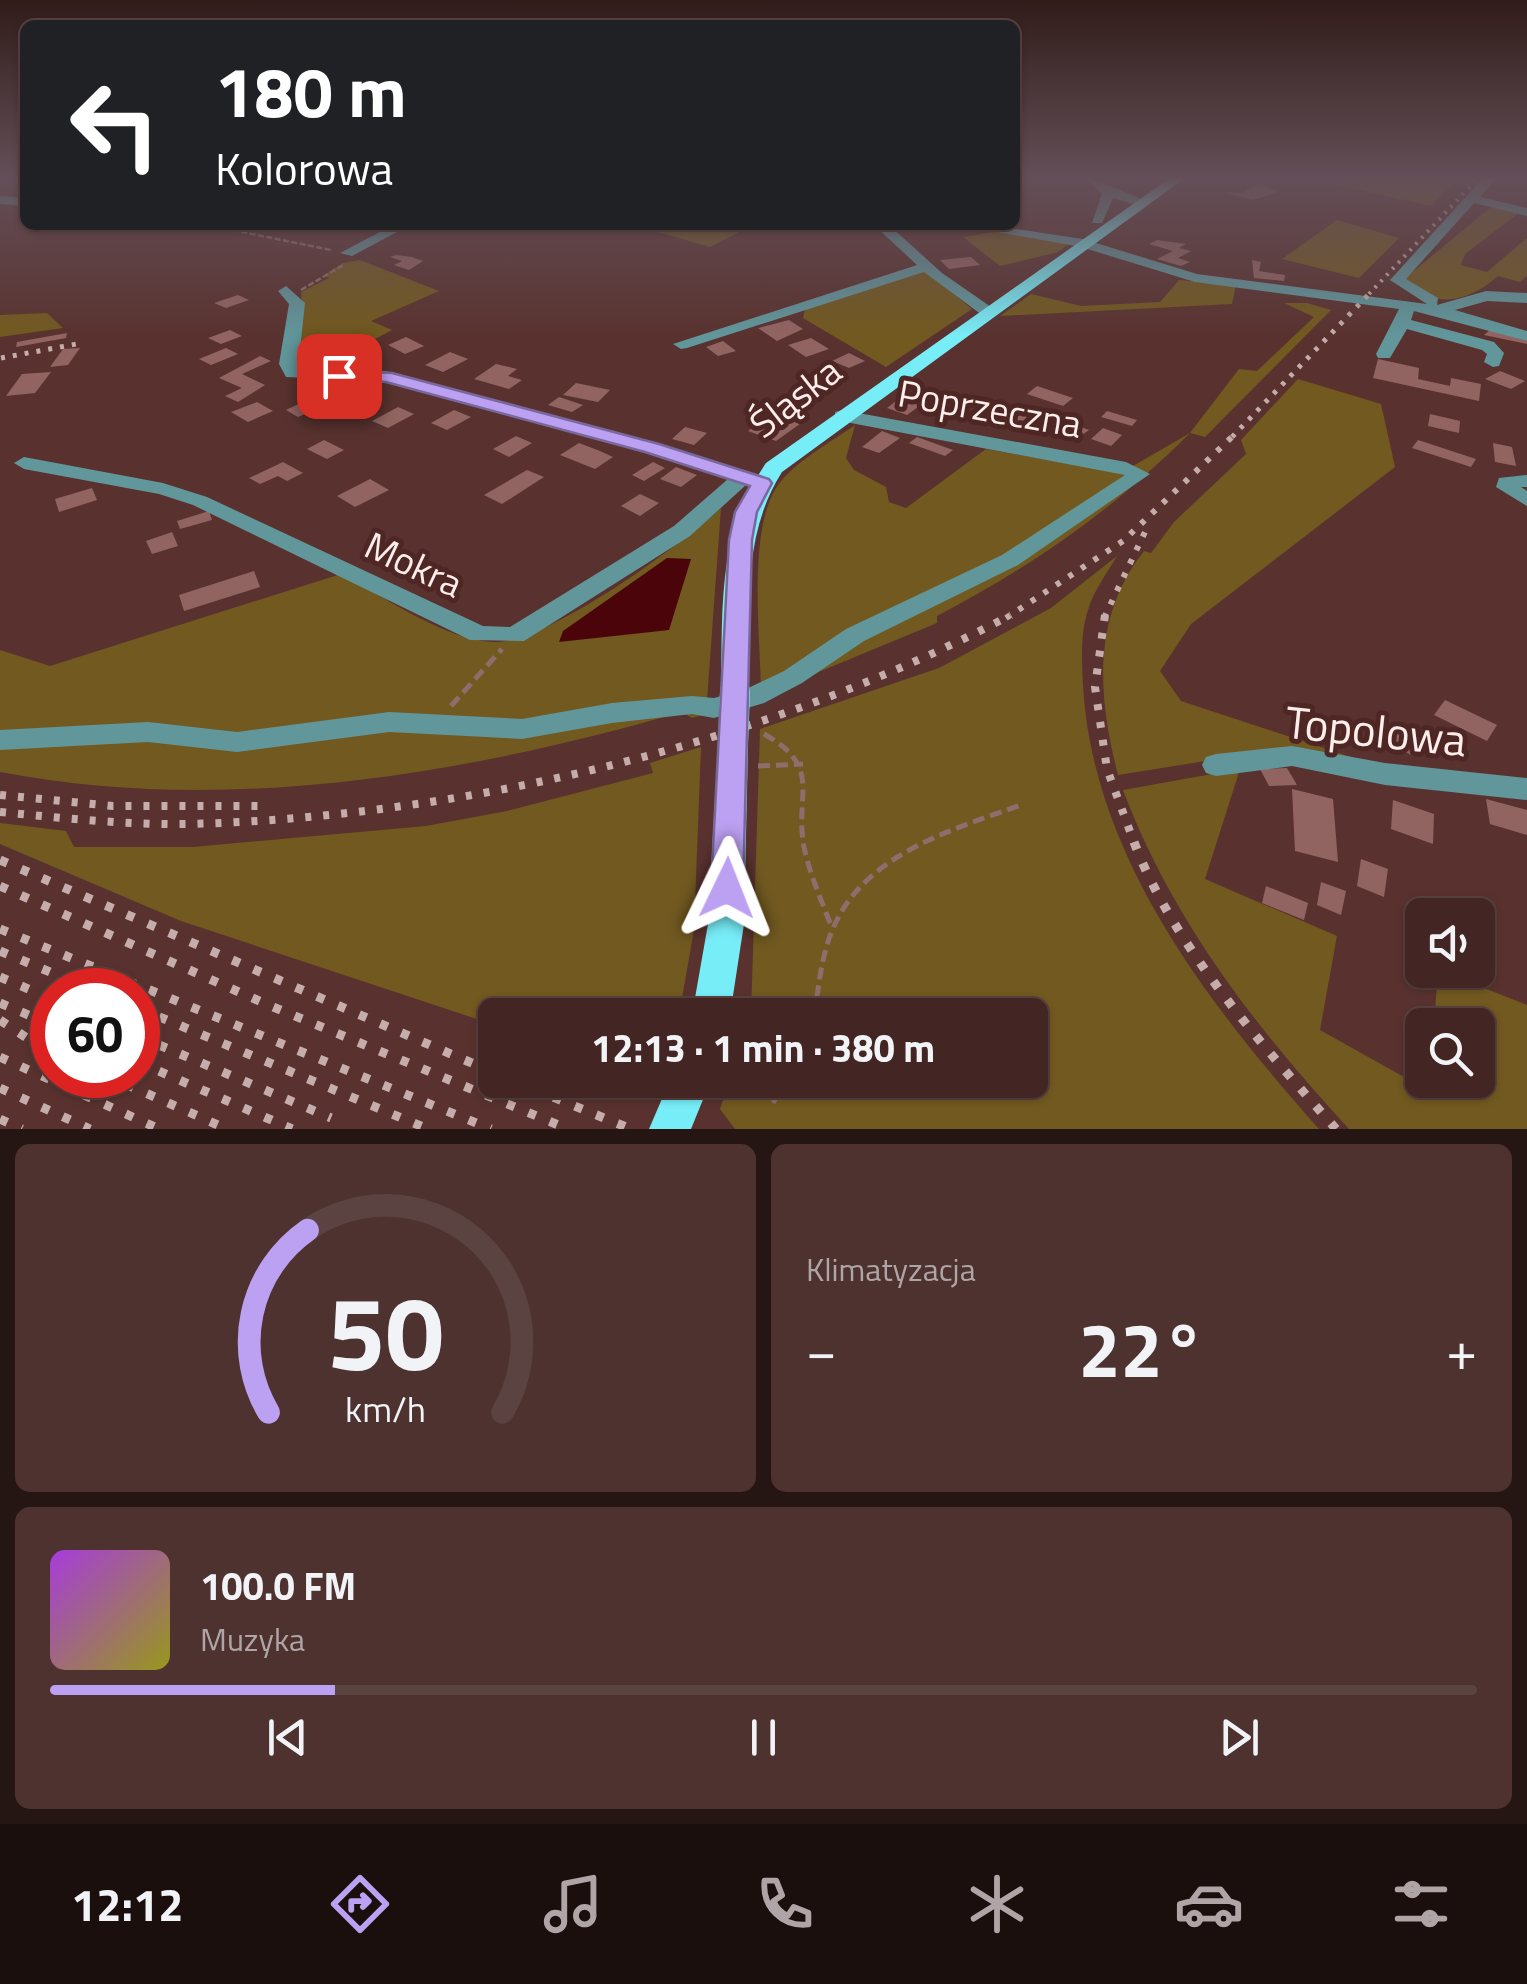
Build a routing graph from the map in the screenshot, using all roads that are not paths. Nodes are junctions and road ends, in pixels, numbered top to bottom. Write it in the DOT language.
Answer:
graph roads {
  1 [pos="391,231"];
  2 [pos="887,231"];
  3 [pos="1000,231"];
  4 [pos="1101,231"];
  5 [pos="1442,231"];
  6 [pos="1083,243"];
  7 [pos="346,253"];
  8 [pos="926,267"];
  9 [pos="289,293"];
  10 [pos="1527,298"];
  11 [pos="1443,308"];
  12 [pos="988,312"];
  13 [pos="1405,314"];
  14 [pos="1527,336"];
  15 [pos="681,344"];
  16 [pos="1384,354"];
  17 [pos="1493,362"];
  18 [pos="842,416"];
  19 [pos="24,463"];
  20 [pos="752,481"];
  21 [pos="1516,484"];
  22 [pos="1527,500"];
  23 [pos="0,740"];
  24 [pos="1216,765"];
  25 [pos="1527,789"];
  26 [pos="714,998"];
  1 -- 7 [label="street"];
  2 -- 8 [label="street"];
  3 -- 6 [label="street"];
  4 -- 6 [label="main road, Śląska"];
  5 -- 11 [label="street"];
  6 -- 12 [label="main road, Śląska"];
  6 -- 13 [label="street"];
  8 -- 12 [label="street"];
  8 -- 15 [label="street"];
  9 -- 20 [label="street"];
  10 -- 11 [label="street"];
  11 -- 13 [label="street"];
  11 -- 14 [label="street"];
  12 -- 18 [label="main road, Śląska"];
  13 -- 16 [label="street"];
  13 -- 17 [label="street"];
  18 -- 20 [label="main road, Śląska"];
  18 -- 23 [label="street, Poprzeczna"];
  19 -- 20 [label="street, Mokra"];
  20 -- 26 [label="main road, Śląska, bridge"];
  21 -- 22 [label="street"];
  24 -- 25 [label="street, Topolowa"];
}
